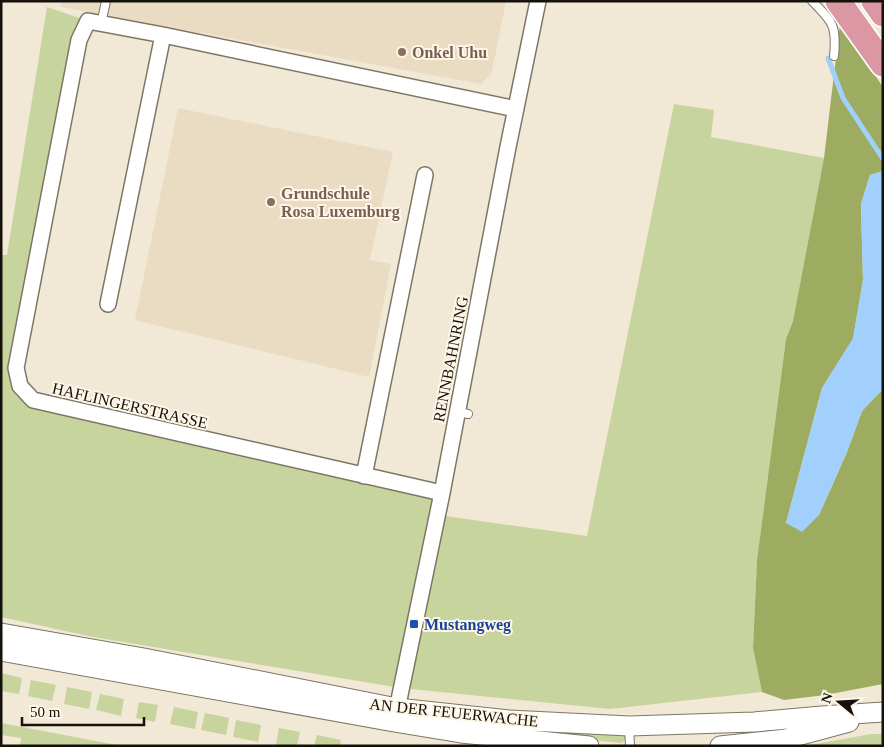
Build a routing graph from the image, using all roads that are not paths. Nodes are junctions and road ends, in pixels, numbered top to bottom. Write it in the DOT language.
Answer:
graph roads {
  1 [pos="106,1"];
  2 [pos="538,1"];
  3 [pos="812,1"];
  4 [pos="838,1"];
  5 [pos="874,1"];
  6 [pos="883,14"];
  7 [pos="102,24"];
  8 [pos="163,35"];
  9 [pos="834,56"];
  10 [pos="883,64"];
  11 [pos="516,109"];
  12 [pos="425,175"];
  13 [pos="108,304"];
  14 [pos="364,476"];
  15 [pos="442,494"];
  16 [pos="1,633"];
  17 [pos="1,651"];
  18 [pos="883,713"];
  19 [pos="396,715"];
  20 [pos="629,726"];
  21 [pos="589,746"];
  22 [pos="630,746"];
  23 [pos="720,746"];
  1 -- 7 [label="lane"];
  2 -- 11 [label="street, RENNBAHNRING"];
  3 -- 9 [label="lane"];
  4 -- 10 [label="highway"];
  5 -- 6 [label="highway"];
  7 -- 8 [label="street"];
  7 -- 14 [label="street, HAFLINGERSTRASSE"];
  8 -- 11 [label="street"];
  8 -- 13 [label="street"];
  11 -- 15 [label="street, RENNBAHNRING"];
  12 -- 14 [label="street"];
  14 -- 15 [label="street, HAFLINGERSTRASSE"];
  15 -- 19 [label="street, RENNBAHNRING"];
  16 -- 19 [label="street, AN DER FEUERWACHE"];
  17 -- 19 [label="street, AN DER FEUERWACHE"];
  18 -- 20 [label="street, AN DER FEUERWACHE"];
  18 -- 23 [label="street, AN DER FEUERWACHE"];
  19 -- 20 [label="street, AN DER FEUERWACHE"];
  19 -- 21 [label="street, AN DER FEUERWACHE"];
  20 -- 22 [label="lane"];
}
